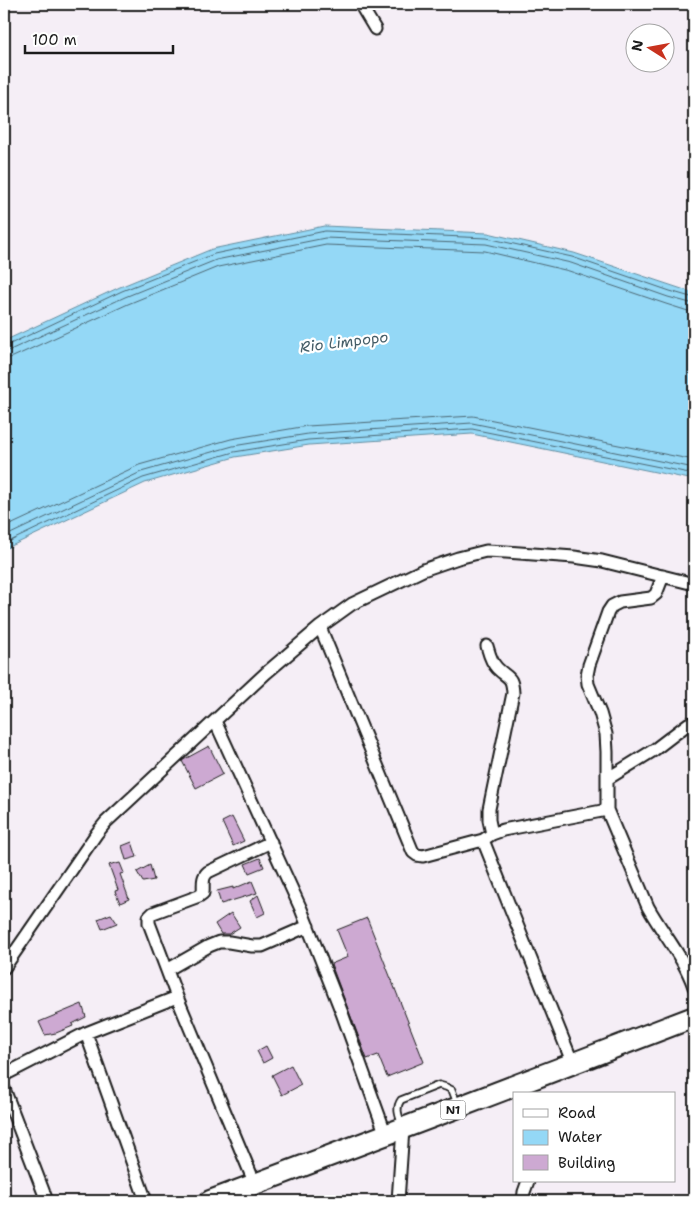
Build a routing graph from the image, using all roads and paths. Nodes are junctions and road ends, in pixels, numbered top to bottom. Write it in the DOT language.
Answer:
graph roads {
  1 [pos="360,4"];
  2 [pos="375,30"];
  3 [pos="663,576"];
  4 [pos="694,584"];
  5 [pos="320,627"];
  6 [pos="487,646"];
  7 [pos="215,721"];
  8 [pos="694,723"];
  9 [pos="608,778"];
  10 [pos="607,810"];
  11 [pos="488,837"];
  12 [pos="271,842"];
  13 [pos="308,926"];
  14 [pos="4,968"];
  15 [pos="167,970"];
  16 [pos="694,987"];
  17 [pos="177,997"];
  18 [pos="694,1017"];
  19 [pos="86,1033"];
  20 [pos="572,1064"];
  21 [pos="4,1075"];
  22 [pos="524,1088"];
  23 [pos="4,1089"];
  24 [pos="459,1108"];
  25 [pos="395,1132"];
  26 [pos="528,1182"];
  27 [pos="255,1184"];
  28 [pos="47,1201"];
  29 [pos="146,1201"];
  30 [pos="210,1201"];
  31 [pos="398,1201"];
  32 [pos="523,1201"];
  1 -- 2 [label="street"];
  3 -- 4 [label="street"];
  3 -- 5 [label="street"];
  3 -- 9 [label="street"];
  5 -- 7 [label="street"];
  5 -- 11 [label="street"];
  6 -- 11 [label="street"];
  7 -- 12 [label="street"];
  7 -- 14 [label="street"];
  8 -- 9 [label="street"];
  9 -- 10 [label="street"];
  10 -- 11 [label="street"];
  10 -- 16 [label="street"];
  11 -- 20 [label="street"];
  12 -- 13 [label="street"];
  12 -- 15 [label="street"];
  13 -- 15 [label="street"];
  13 -- 25 [label="street"];
  15 -- 17 [label="street"];
  17 -- 19 [label="street"];
  17 -- 27 [label="street"];
  18 -- 20 [label="highway, N1"];
  19 -- 21 [label="street"];
  19 -- 29 [label="street"];
  20 -- 22 [label="highway, N1"];
  22 -- 24 [label="highway, N1"];
  23 -- 28 [label="street"];
  24 -- 25 [label="highway, N1"];
  24 -- 25 [label="lane"];
  25 -- 27 [label="highway, N1"];
  25 -- 31 [label="street"];
  26 -- 32 [label="street"];
  27 -- 30 [label="highway, N1"];
}
